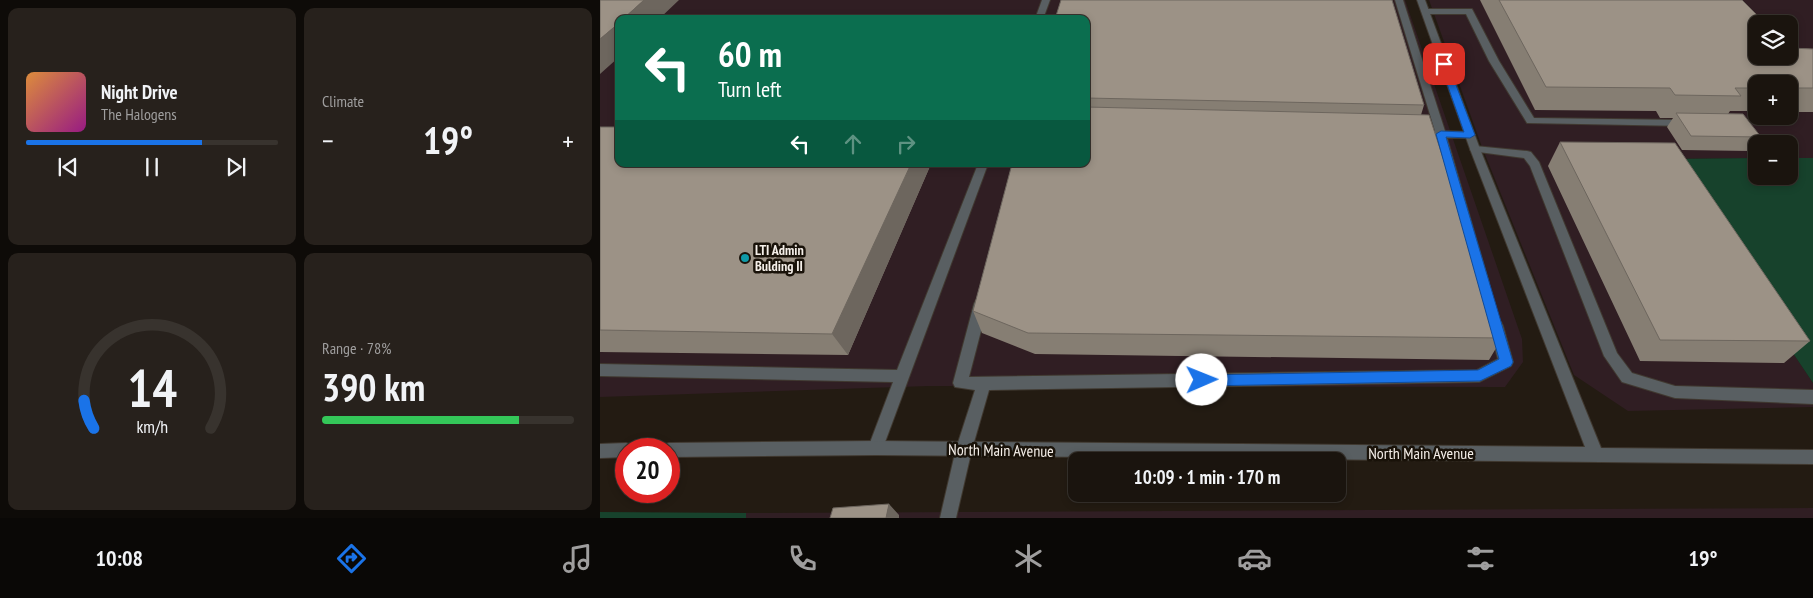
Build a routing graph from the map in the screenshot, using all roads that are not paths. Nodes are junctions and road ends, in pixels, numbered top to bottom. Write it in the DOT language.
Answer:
graph roads {
  1 [pos="1046,0"];
  2 [pos="1400,0"];
  3 [pos="1423,5"];
  4 [pos="1040,15"];
  5 [pos="1691,123"];
  6 [pos="1421,134"];
  7 [pos="1441,134"];
  8 [pos="1470,135"];
  9 [pos="1476,149"];
  10 [pos="982,167"];
  11 [pos="986,288"];
  12 [pos="1487,296"];
  13 [pos="1492,314"];
  14 [pos="600,370"];
  15 [pos="902,376"];
  16 [pos="984,384"];
  17 [pos="1813,397"];
  18 [pos="876,448"];
  19 [pos="964,449"];
  20 [pos="615,450"];
  21 [pos="680,450"];
  22 [pos="600,451"];
  23 [pos="1596,455"];
  24 [pos="1813,457"];
  25 [pos="948,518"];
  1 -- 4 [label="street"];
  2 -- 7 [label="street"];
  3 -- 5 [label="street"];
  3 -- 8 [label="street"];
  6 -- 7 [label="street"];
  7 -- 8 [label="street"];
  7 -- 12 [label="street"];
  8 -- 9 [label="street"];
  9 -- 17 [label="street"];
  9 -- 23 [label="street"];
  10 -- 15 [label="street"];
  11 -- 16 [label="street"];
  13 -- 16 [label="street"];
  14 -- 15 [label="street"];
  15 -- 18 [label="street"];
  16 -- 19 [label="street"];
  18 -- 19 [label="street, North Main Avenue"];
  18 -- 21 [label="street, North Main Avenue"];
  19 -- 23 [label="street, North Main Avenue"];
  19 -- 25 [label="street"];
  20 -- 22 [label="street"];
  23 -- 24 [label="street, North Main Avenue"];
}
